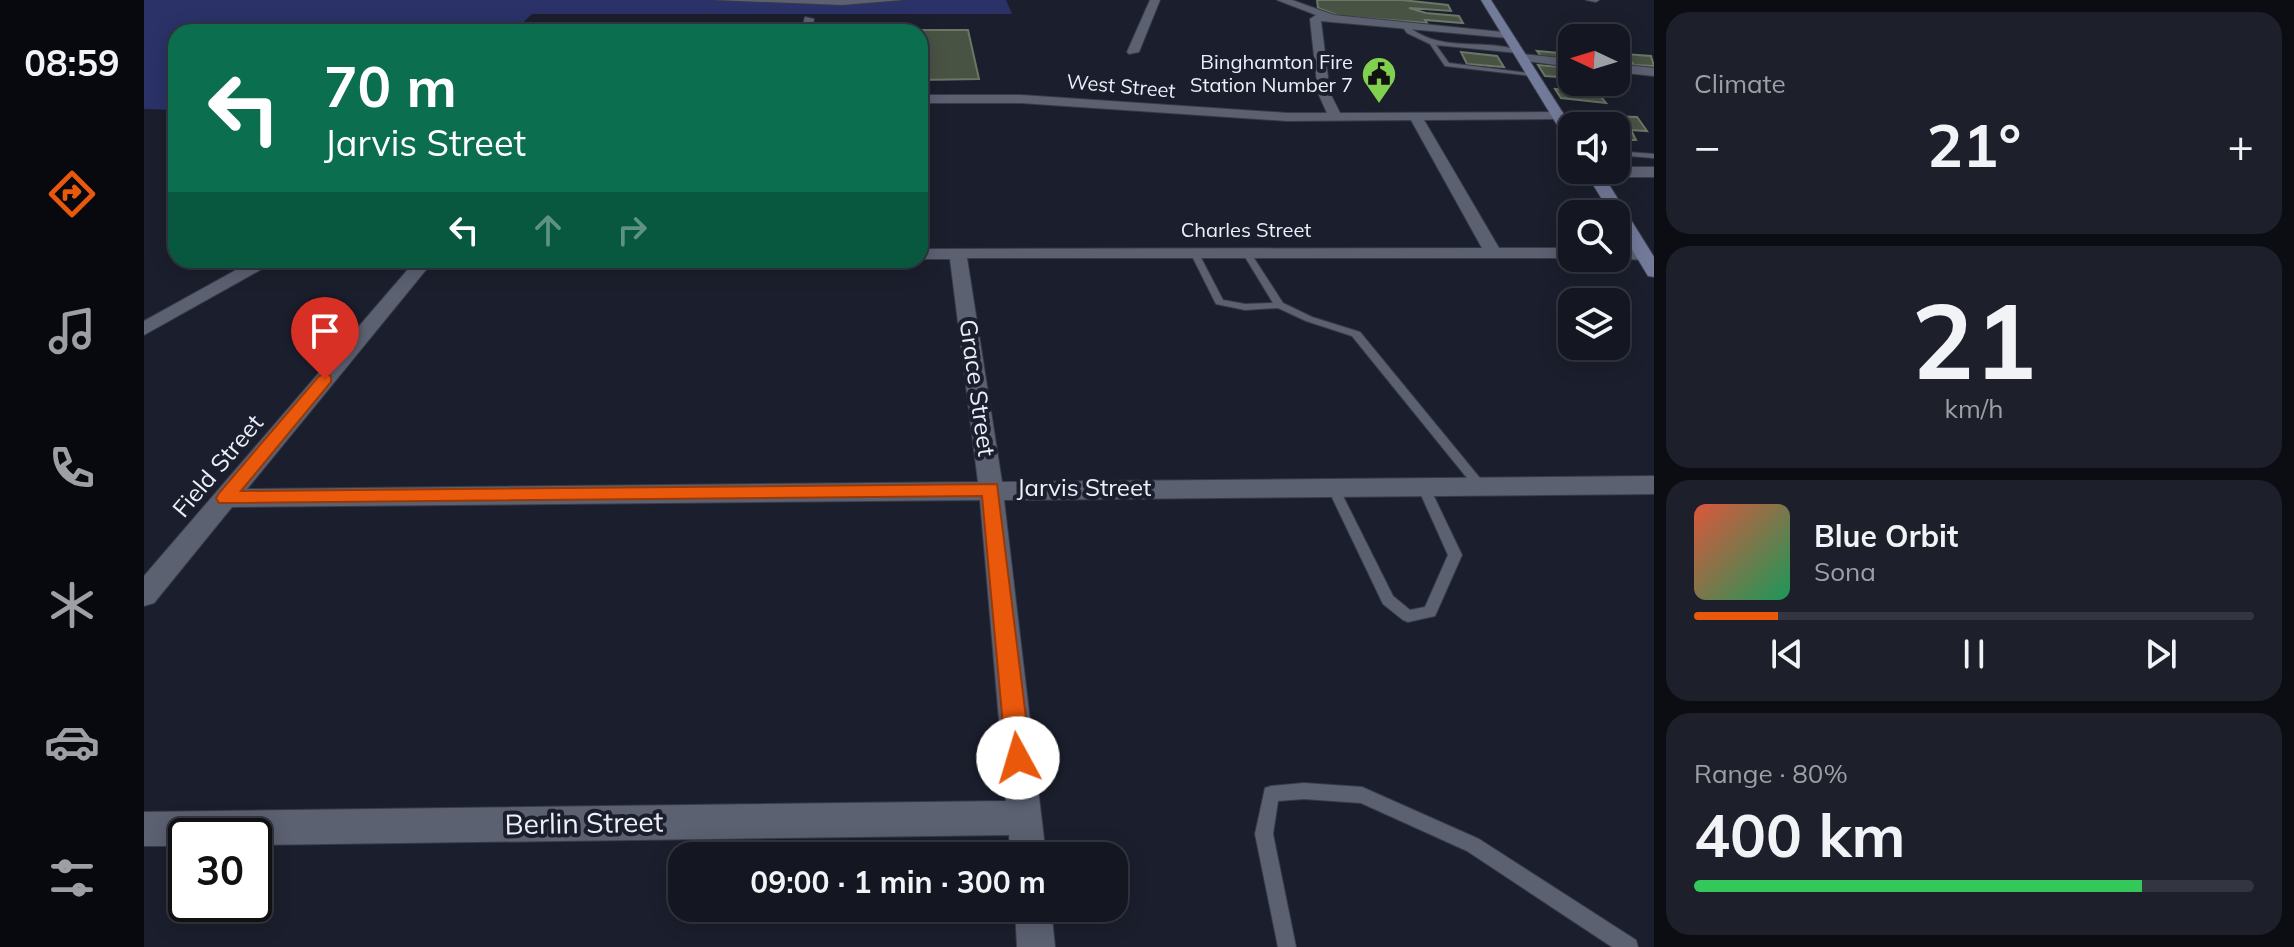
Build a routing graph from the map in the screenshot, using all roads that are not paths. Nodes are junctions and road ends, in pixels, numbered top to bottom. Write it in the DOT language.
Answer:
graph roads {
  1 [pos="719,0"];
  2 [pos="899,0"];
  3 [pos="1155,0"];
  4 [pos="1283,0"];
  5 [pos="1486,0"];
  6 [pos="1589,0"];
  7 [pos="1596,0"];
  8 [pos="1305,4"];
  9 [pos="1324,16"];
  10 [pos="809,19"];
  11 [pos="808,24"];
  12 [pos="1404,25"];
  13 [pos="1508,35"];
  14 [pos="1432,43"];
  15 [pos="1133,52"];
  16 [pos="1520,55"];
  17 [pos="1558,61"];
  18 [pos="1630,69"];
  19 [pos="1654,72"];
  20 [pos="1532,74"];
  21 [pos="928,99"];
  22 [pos="1558,115"];
  23 [pos="1415,116"];
  24 [pos="1336,118"];
  25 [pos="1630,154"];
  26 [pos="1654,156"];
  27 [pos="1630,172"];
  28 [pos="1654,172"];
  29 [pos="1600,184"];
  30 [pos="1194,252"];
  31 [pos="1246,252"];
  32 [pos="1493,252"];
  33 [pos="1558,253"];
  34 [pos="928,254"];
  35 [pos="958,254"];
  36 [pos="1630,255"];
  37 [pos="1643,255"];
  38 [pos="251,268"];
  39 [pos="418,268"];
  40 [pos="1654,272"];
  41 [pos="1279,305"];
  42 [pos="144,329"];
  43 [pos="1654,485"];
  44 [pos="1423,486"];
  45 [pos="1480,486"];
  46 [pos="1333,487"];
  47 [pos="991,489"];
  48 [pos="225,498"];
  49 [pos="144,595"];
  50 [pos="1025,818"];
  51 [pos="144,829"];
  52 [pos="1027,842"];
  53 [pos="1034,922"];
  54 [pos="1036,947"];
  55 [pos="1287,947"];
  56 [pos="1629,947"];
  1 -- 2 [label="lane"];
  3 -- 15 [label="street"];
  4 -- 8 [label="street"];
  5 -- 13 [label="street"];
  6 -- 7 [label="lane"];
  8 -- 9 [label="street"];
  9 -- 12 [label="street"];
  9 -- 24 [label="street"];
  10 -- 11 [label="street"];
  12 -- 13 [label="street"];
  12 -- 14 [label="lane"];
  13 -- 16 [label="street"];
  14 -- 16 [label="lane"];
  14 -- 20 [label="lane"];
  16 -- 17 [label="street"];
  16 -- 20 [label="street"];
  18 -- 19 [label="street"];
  20 -- 22 [label="street"];
  21 -- 24 [label="street, West Street"];
  22 -- 23 [label="street, West Street"];
  23 -- 24 [label="street, West Street"];
  23 -- 32 [label="street"];
  25 -- 26 [label="lane"];
  27 -- 28 [label="street"];
  29 -- 37 [label="street"];
  30 -- 31 [label="street, Charles Street"];
  30 -- 35 [label="street, Charles Street"];
  30 -- 41 [label="lane"];
  31 -- 32 [label="street, Charles Street"];
  31 -- 41 [label="lane"];
  32 -- 33 [label="street, Charles Street"];
  34 -- 35 [label="street, Charles Street"];
  35 -- 47 [label="street, Grace Street"];
  36 -- 37 [label="street"];
  37 -- 40 [label="street"];
  38 -- 42 [label="street"];
  39 -- 48 [label="street, Field Street"];
  41 -- 45 [label="lane"];
  43 -- 45 [label="street, Jarvis Street"];
  44 -- 45 [label="street, Jarvis Street"];
  44 -- 46 [label="street, Jarvis Street"];
  44 -- 46 [label="lane"];
  46 -- 47 [label="street, Jarvis Street"];
  47 -- 48 [label="street, Jarvis Street"];
  47 -- 50 [label="street, Grace Street"];
  48 -- 49 [label="street, Field Street"];
  50 -- 51 [label="street, Berlin Street"];
  50 -- 52 [label="street, Grace Street"];
  53 -- 54 [label="street"];
  55 -- 56 [label="lane"];
}
